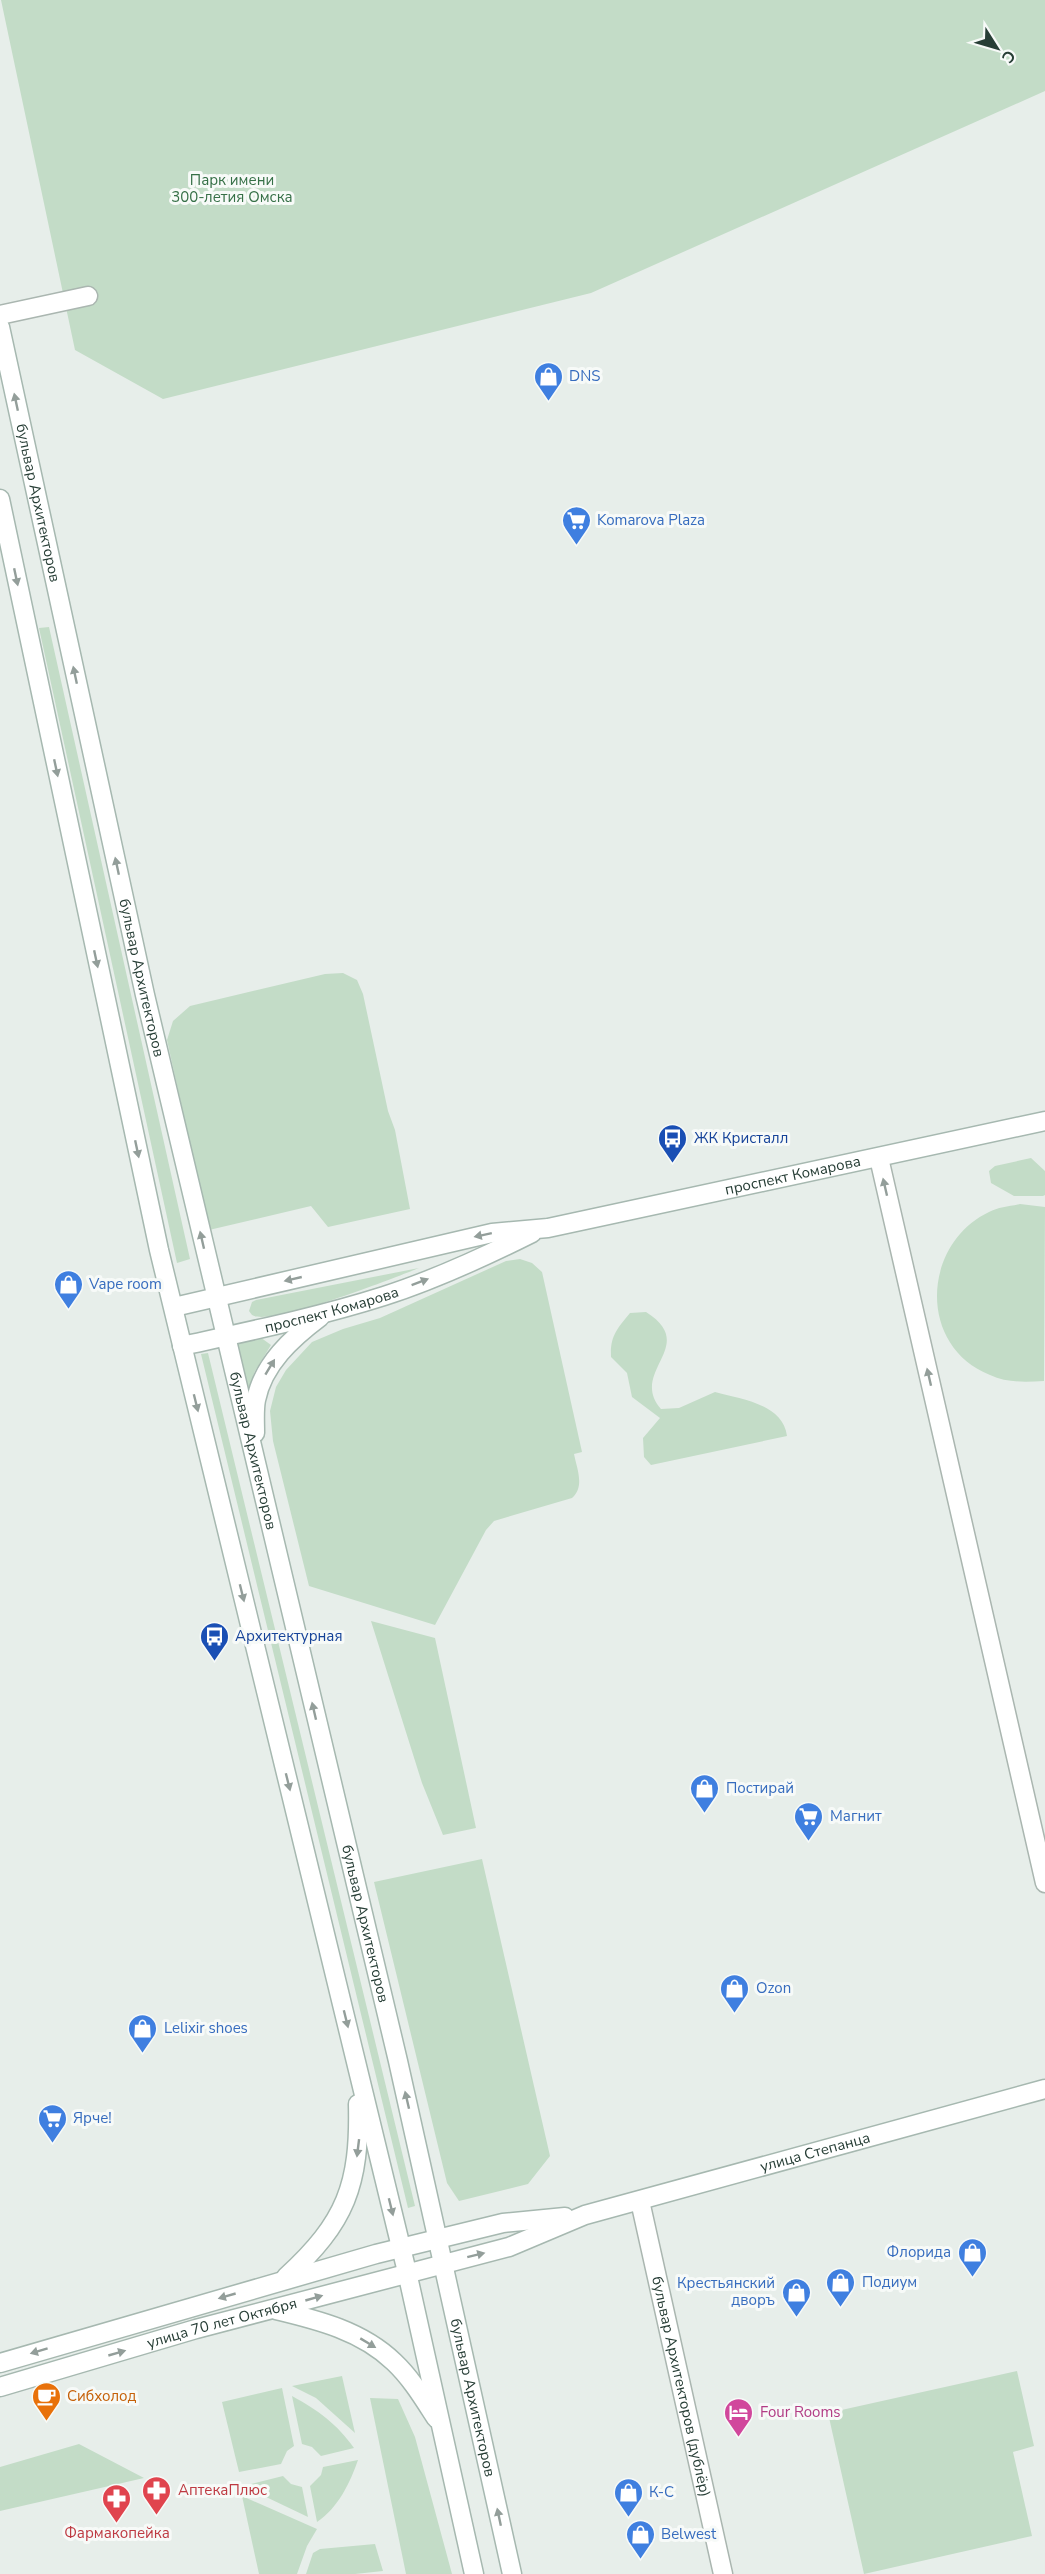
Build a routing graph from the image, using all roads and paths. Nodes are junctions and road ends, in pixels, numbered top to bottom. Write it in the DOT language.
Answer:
graph roads {
  1 [pos="88,296"];
  2 [pos="0,315"];
  3 [pos="0,327"];
  4 [pos="0,499"];
  5 [pos="1045,1121"];
  6 [pos="879,1158"];
  7 [pos="542,1228"];
  8 [pos="216,1297"];
  9 [pos="174,1307"];
  10 [pos="325,1313"];
  11 [pos="225,1336"];
  12 [pos="183,1346"];
  13 [pos="255,1465"];
  14 [pos="1045,1883"];
  15 [pos="358,2069"];
  16 [pos="1045,2089"];
  17 [pos="640,2201"];
  18 [pos="585,2215"];
  19 [pos="438,2239"];
  20 [pos="401,2248"];
  21 [pos="444,2263"];
  22 [pos="407,2272"];
  23 [pos="283,2280"];
  24 [pos="274,2309"];
  25 [pos="0,2363"];
  26 [pos="0,2387"];
  27 [pos="441,2424"];
  28 [pos="474,2574"];
  29 [pos="512,2574"];
  30 [pos="723,2574"];
  1 -- 2 [label="main road"];
  8 -- 3 [label="main road, бульвар Архитекторов, one-way"];
  4 -- 9 [label="main road, one-way"];
  5 -- 6 [label="main road, проспект Комарова"];
  6 -- 7 [label="main road, проспект Комарова"];
  14 -- 6 [label="main road, one-way"];
  7 -- 8 [label="main road, проспект Комарова, one-way"];
  10 -- 7 [label="main road, проспект Комарова, one-way"];
  8 -- 9 [label="main road, проспект Комарова"];
  8 -- 11 [label="main road, бульвар Архитекторов"];
  9 -- 12 [label="main road"];
  10 -- 11 [label="main road, проспект Комарова"];
  13 -- 10 [label="main road, one-way"];
  11 -- 12 [label="main road, проспект Комарова"];
  11 -- 13 [label="main road, бульвар Архитекторов"];
  12 -- 15 [label="main road, one-way"];
  19 -- 13 [label="main road, бульвар Архитекторов, one-way"];
  15 -- 20 [label="main road, one-way"];
  15 -- 23 [label="main road, one-way"];
  16 -- 17 [label="main road, улица Степанца"];
  17 -- 18 [label="main road, улица Степанца"];
  17 -- 30 [label="main road, бульвар Архитекторов (дублёр)"];
  18 -- 19 [label="main road, улица Степанца"];
  21 -- 18 [label="main road, улица Степанца, one-way"];
  19 -- 20 [label="main road, улица Степанца"];
  19 -- 21 [label="main road, бульвар Архитекторов"];
  20 -- 22 [label="main road"];
  20 -- 23 [label="main road, улица 70 лет Октября"];
  21 -- 22 [label="main road, улица 70 лет Октября"];
  29 -- 21 [label="main road, бульвар Архитекторов, one-way"];
  24 -- 22 [label="main road, улица 70 лет Октября, one-way"];
  22 -- 27 [label="main road"];
  23 -- 25 [label="main road, улица 70 лет Октября, one-way"];
  26 -- 24 [label="main road, улица 70 лет Октября, one-way"];
  24 -- 27 [label="main road, one-way"];
  27 -- 28 [label="main road"];
}
